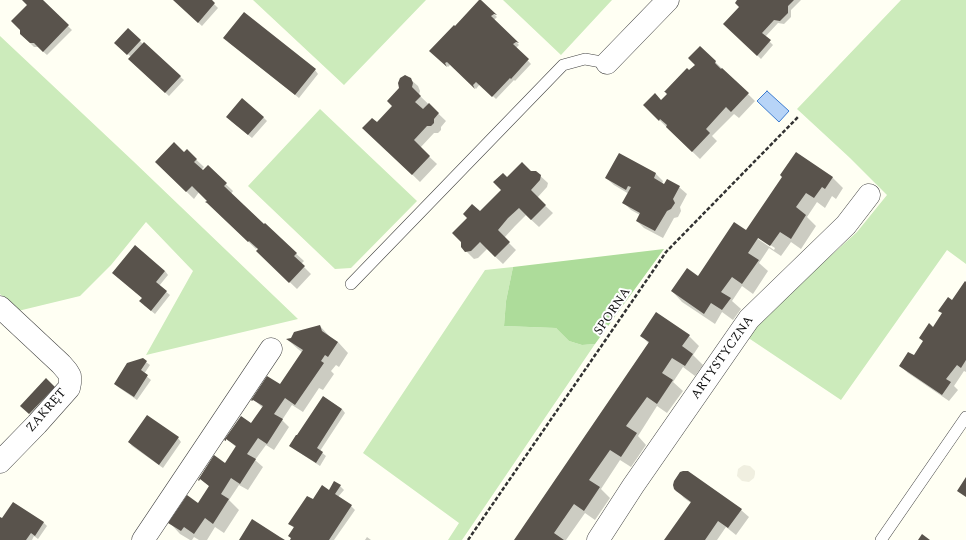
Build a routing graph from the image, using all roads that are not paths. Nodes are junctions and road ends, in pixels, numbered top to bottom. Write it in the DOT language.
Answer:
graph roads {
  1 [pos="668,0"];
  2 [pos="607,63"];
  3 [pos="869,195"];
  4 [pos="351,284"];
  5 [pos="0,307"];
  6 [pos="271,349"];
  7 [pos="966,418"];
  8 [pos="0,462"];
  9 [pos="143,540"];
  10 [pos="598,540"];
  11 [pos="881,540"];
  1 -- 2 [label="street"];
  2 -- 4 [label="lane"];
  3 -- 10 [label="street, ARTYSTYCZNA"];
  5 -- 8 [label="street, ZAKRĘT"];
  6 -- 9 [label="street"];
  7 -- 11 [label="lane"];
}
